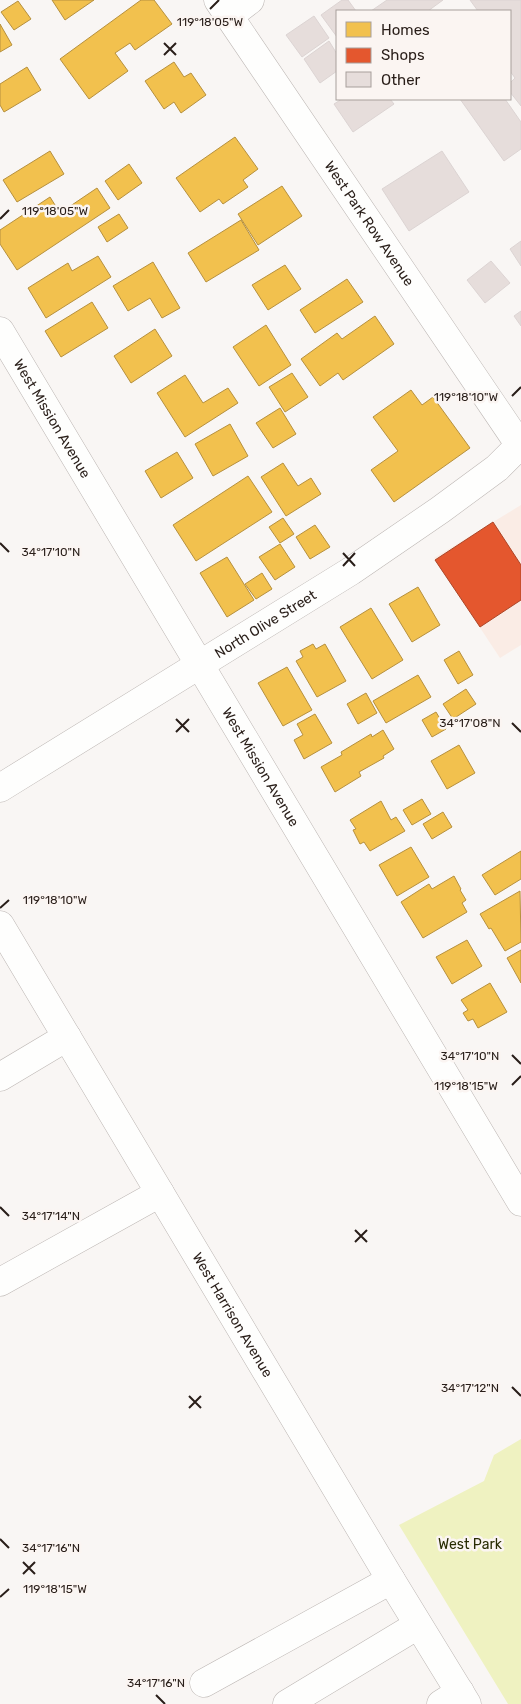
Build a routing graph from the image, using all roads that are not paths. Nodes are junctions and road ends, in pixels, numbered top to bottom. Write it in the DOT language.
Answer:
graph roads {
  1 [pos="232,5"];
  2 [pos="0,331"];
  3 [pos="520,445"];
  4 [pos="199,664"];
  5 [pos="0,788"];
  6 [pos="2,933"];
  7 [pos="67,1037"];
  8 [pos="0,1077"];
  9 [pos="160,1193"];
  10 [pos="521,1202"];
  11 [pos="0,1282"];
  12 [pos="391,1580"];
  13 [pos="418,1625"];
  14 [pos="204,1683"];
  15 [pos="456,1700"];
  16 [pos="287,1704"];
  1 -- 3 [label="street, West Park Row Avenue"];
  2 -- 4 [label="street, West Mission Avenue"];
  3 -- 4 [label="street, North Olive Street"];
  4 -- 5 [label="street, North Olive Street"];
  4 -- 10 [label="street, West Mission Avenue"];
  6 -- 7 [label="street, West Harrison Avenue"];
  7 -- 8 [label="street"];
  7 -- 9 [label="street, West Harrison Avenue"];
  9 -- 11 [label="street"];
  9 -- 12 [label="street, West Harrison Avenue"];
  12 -- 13 [label="street, West Harrison Avenue"];
  12 -- 14 [label="street"];
  13 -- 15 [label="street, West Harrison Avenue"];
  13 -- 16 [label="street"];
}
